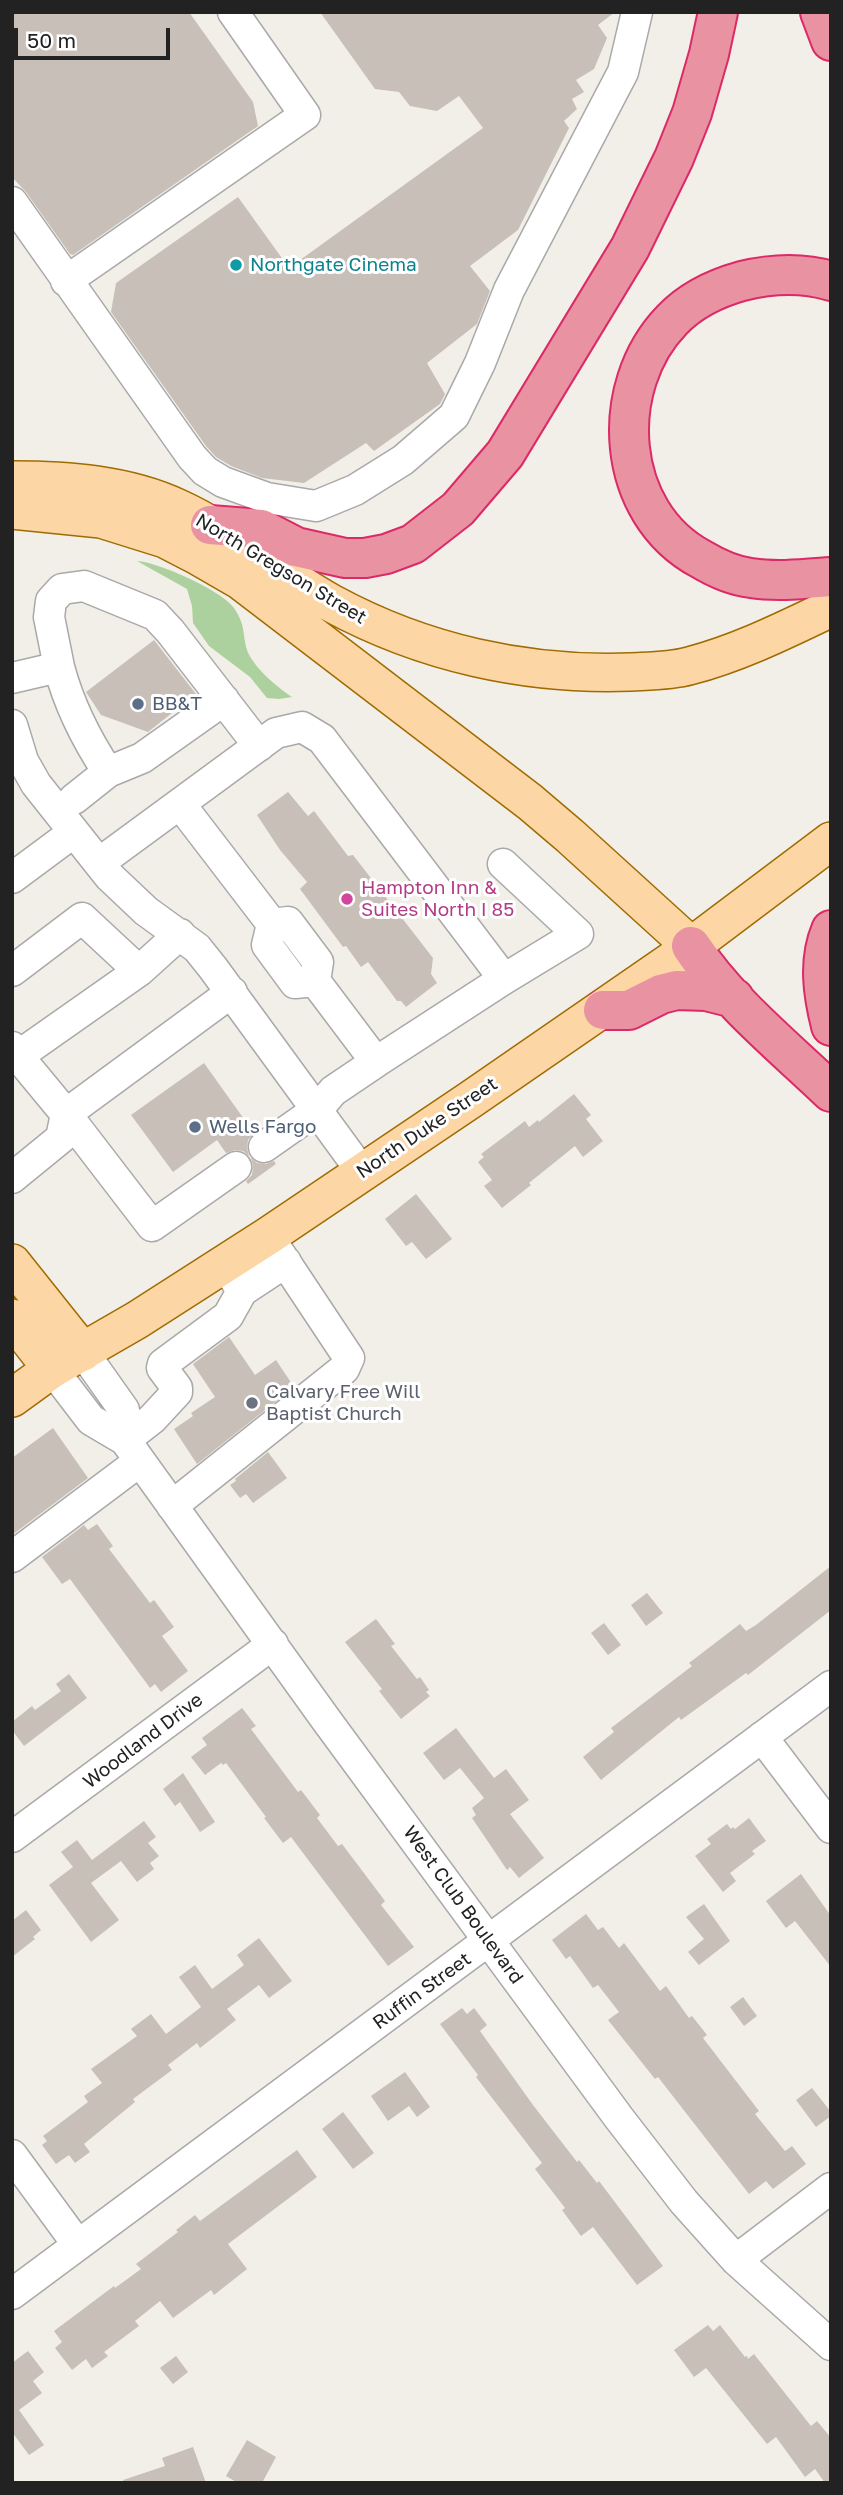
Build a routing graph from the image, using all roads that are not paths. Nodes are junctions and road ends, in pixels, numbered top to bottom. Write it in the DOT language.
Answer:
graph roads {
  1 [pos="233,12"];
  2 [pos="637,12"];
  3 [pos="718,12"];
  4 [pos="820,12"];
  5 [pos="831,40"];
  6 [pos="12,202"];
  7 [pos="66,281"];
  8 [pos="831,281"];
  9 [pos="12,480"];
  10 [pos="12,510"];
  11 [pos="210,525"];
  12 [pos="831,577"];
  13 [pos="831,608"];
  14 [pos="59,667"];
  15 [pos="12,678"];
  16 [pos="224,700"];
  17 [pos="12,725"];
  18 [pos="259,746"];
  19 [pos="108,772"];
  20 [pos="74,799"];
  21 [pos="180,804"];
  22 [pos="74,832"];
  23 [pos="831,841"];
  24 [pos="99,863"];
  25 [pos="503,864"];
  26 [pos="12,878"];
  27 [pos="831,930"];
  28 [pos="180,934"];
  29 [pos="691,946"];
  30 [pos="12,971"];
  31 [pos="139,971"];
  32 [pos="504,979"];
  33 [pos="232,992"];
  34 [pos="734,998"];
  35 [pos="603,1010"];
  36 [pos="831,1026"];
  37 [pos="15,1052"];
  38 [pos="376,1062"];
  39 [pos="831,1091"];
  40 [pos="317,1109"];
  41 [pos="66,1114"];
  42 [pos="264,1147"];
  43 [pos="236,1167"];
  44 [pos="362,1172"];
  45 [pos="12,1178"];
  46 [pos="277,1249"];
  47 [pos="12,1263"];
  48 [pos="233,1277"];
  49 [pos="12,1318"];
  50 [pos="68,1360"];
  51 [pos="12,1398"];
  52 [pos="132,1450"];
  53 [pos="172,1506"];
  54 [pos="12,1557"];
  55 [pos="273,1644"];
  56 [pos="831,1686"];
  57 [pos="762,1737"];
  58 [pos="831,1828"];
  59 [pos="12,1838"];
  60 [pos="489,1941"];
  61 [pos="12,2155"];
  62 [pos="831,2188"];
  63 [pos="78,2245"];
  64 [pos="736,2260"];
  65 [pos="12,2294"];
  66 [pos="831,2345"];
  1 -- 7 [label="street"];
  2 -- 7 [label="street"];
  3 -- 11 [label="highway"];
  4 -- 5 [label="highway"];
  6 -- 7 [label="street"];
  8 -- 12 [label="highway"];
  9 -- 11 [label="main road, North Gregson Street"];
  10 -- 29 [label="main road, North Gregson Street"];
  11 -- 13 [label="main road, North Gregson Street"];
  14 -- 15 [label="street"];
  14 -- 16 [label="street"];
  14 -- 19 [label="street"];
  16 -- 18 [label="street"];
  16 -- 19 [label="street"];
  17 -- 22 [label="street"];
  18 -- 21 [label="street"];
  18 -- 32 [label="street"];
  19 -- 20 [label="street"];
  21 -- 24 [label="street"];
  21 -- 38 [label="street"];
  22 -- 24 [label="street"];
  22 -- 26 [label="street"];
  23 -- 29 [label="main road, North Duke Street"];
  24 -- 28 [label="street"];
  25 -- 32 [label="street"];
  27 -- 36 [label="highway"];
  28 -- 31 [label="street"];
  28 -- 33 [label="street"];
  29 -- 34 [label="highway"];
  29 -- 35 [label="main road, North Duke Street"];
  30 -- 31 [label="street"];
  31 -- 37 [label="street"];
  32 -- 38 [label="street"];
  33 -- 40 [label="street"];
  33 -- 41 [label="street"];
  34 -- 35 [label="highway"];
  34 -- 39 [label="highway"];
  35 -- 44 [label="main road, North Duke Street"];
  37 -- 41 [label="street"];
  38 -- 40 [label="street"];
  40 -- 42 [label="street"];
  40 -- 44 [label="street"];
  41 -- 43 [label="street"];
  41 -- 45 [label="street"];
  44 -- 46 [label="main road, North Duke Street"];
  46 -- 48 [label="main road, North Duke Street"];
  46 -- 53 [label="street"];
  47 -- 50 [label="main road, West Club Boulevard"];
  48 -- 50 [label="main road, North Duke Street"];
  48 -- 52 [label="street"];
  49 -- 50 [label="main road, West Club Boulevard"];
  50 -- 51 [label="main road, North Duke Street"];
  50 -- 52 [label="street, West Club Boulevard"];
  52 -- 53 [label="street, West Club Boulevard"];
  52 -- 54 [label="street"];
  53 -- 55 [label="street, West Club Boulevard"];
  55 -- 59 [label="street, Woodland Drive"];
  55 -- 60 [label="street, West Club Boulevard"];
  56 -- 57 [label="street, Ruffin Street"];
  57 -- 58 [label="street"];
  57 -- 60 [label="street, Ruffin Street"];
  60 -- 63 [label="street, Ruffin Street"];
  60 -- 64 [label="street, West Club Boulevard"];
  61 -- 63 [label="street"];
  62 -- 64 [label="street"];
  63 -- 65 [label="street, Ruffin Street"];
  64 -- 66 [label="street, West Club Boulevard"];
}
